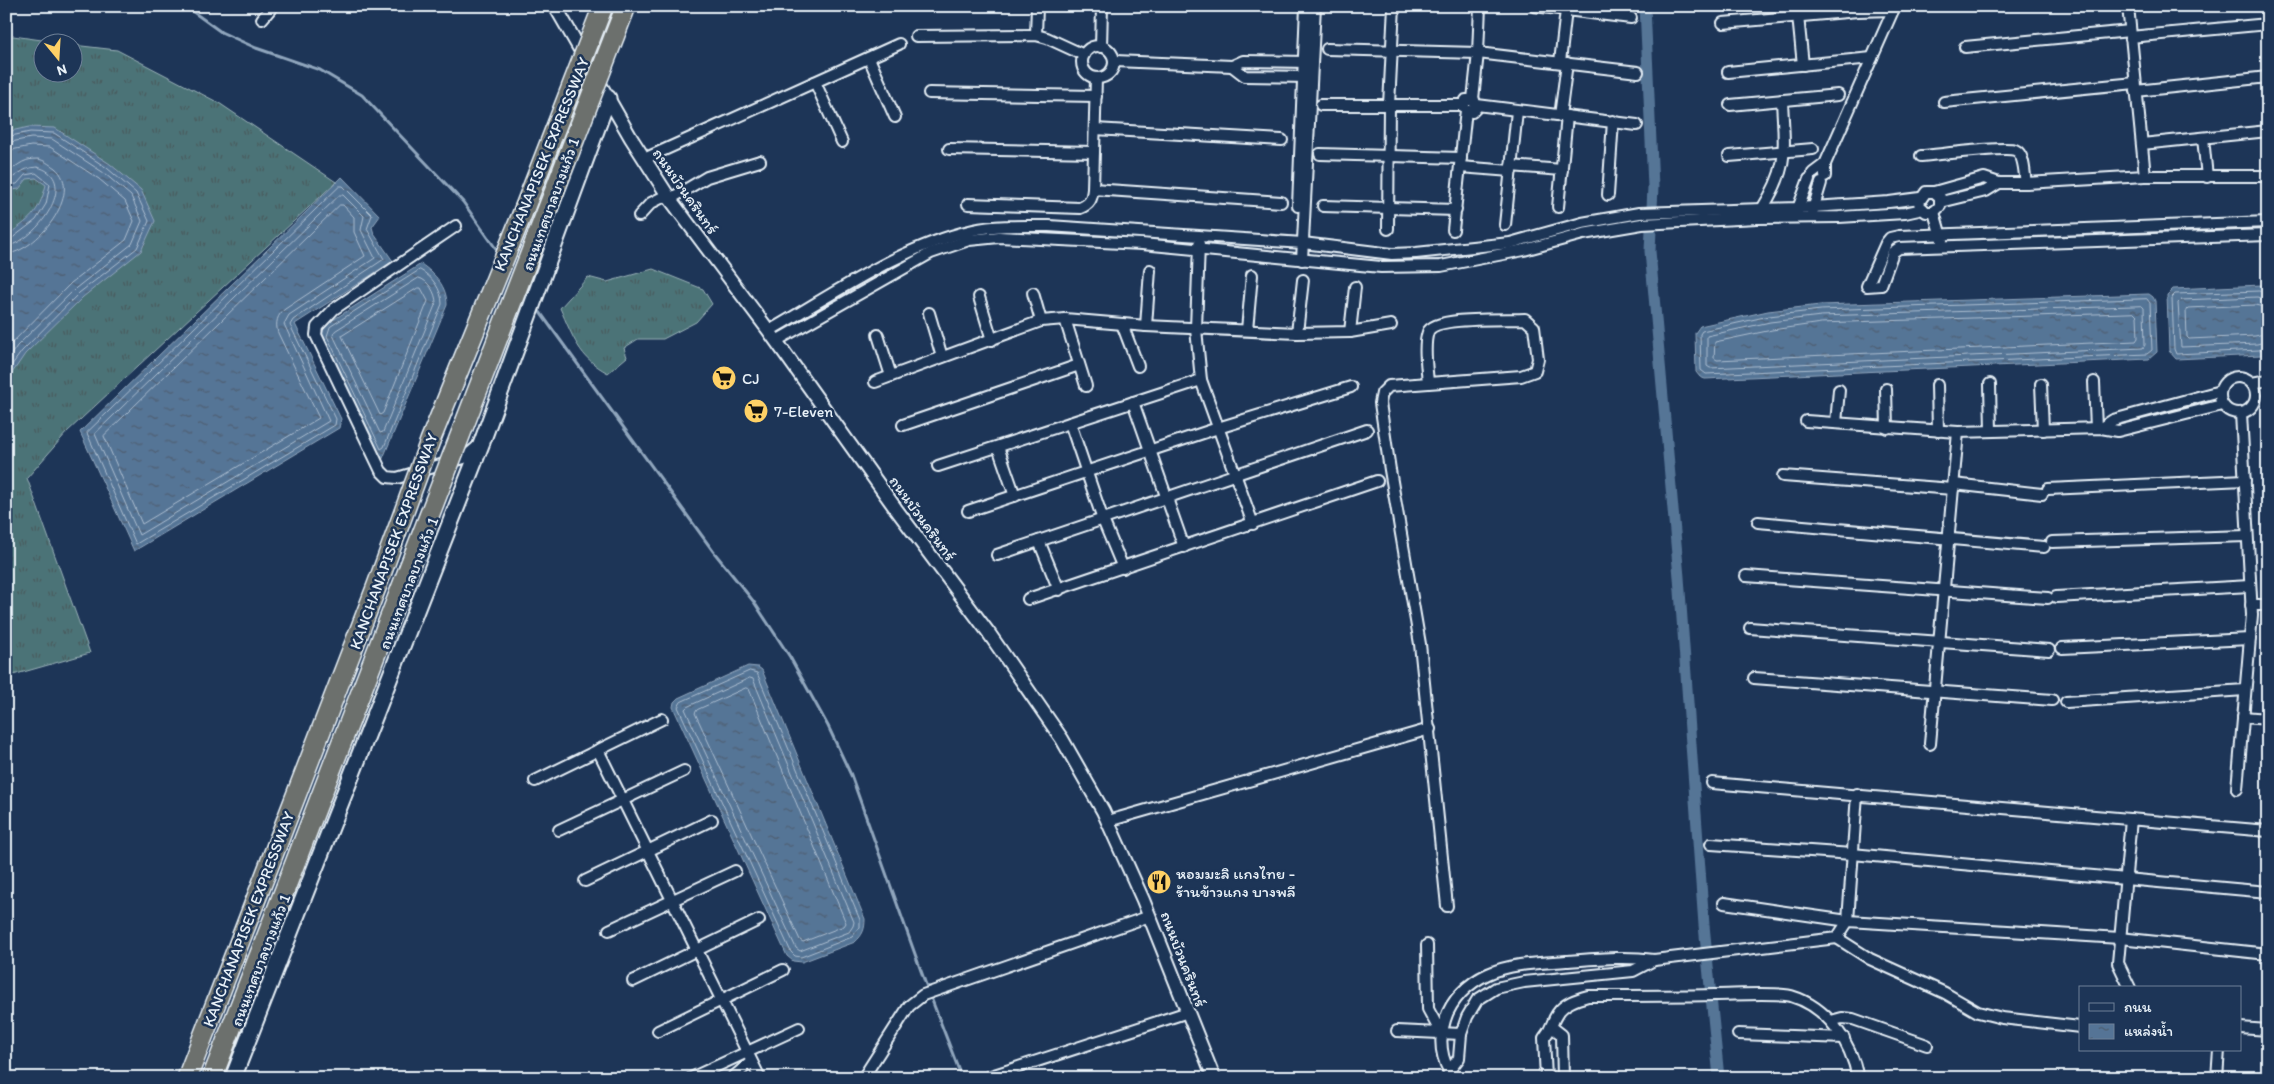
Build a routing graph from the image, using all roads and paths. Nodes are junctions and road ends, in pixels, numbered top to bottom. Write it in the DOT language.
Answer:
graph roads {
  1 [pos="273,6"];
  2 [pos="555,6"];
  3 [pos="603,6"];
  4 [pos="626,6"];
  5 [pos="1037,6"];
  6 [pos="1102,6"];
  7 [pos="1306,6"];
  8 [pos="1315,6"];
  9 [pos="1394,6"];
  10 [pos="1480,6"];
  11 [pos="1534,6"];
  12 [pos="2128,6"];
  13 [pos="1894,8"];
  14 [pos="1562,9"];
  15 [pos="1798,16"];
  16 [pos="1631,18"];
  17 [pos="262,19"];
  18 [pos="1724,23"];
  19 [pos="2268,24"];
  20 [pos="2130,34"];
  21 [pos="1036,35"];
  22 [pos="916,36"];
  23 [pos="899,44"];
  24 [pos="1101,46"];
  25 [pos="1966,47"];
  26 [pos="1327,49"];
  27 [pos="1392,51"];
  28 [pos="1478,53"];
  29 [pos="1084,55"];
  30 [pos="868,58"];
  31 [pos="1872,58"];
  32 [pos="1115,61"];
  33 [pos="1308,62"];
  34 [pos="1564,63"];
  35 [pos="1803,65"];
  36 [pos="1232,66"];
  37 [pos="1638,72"];
  38 [pos="1728,72"];
  39 [pos="1307,77"];
  40 [pos="2268,77"];
  41 [pos="1096,78"];
  42 [pos="815,82"];
  43 [pos="2135,87"];
  44 [pos="929,93"];
  45 [pos="1838,95"];
  46 [pos="1096,96"];
  47 [pos="608,98"];
  48 [pos="1782,100"];
  49 [pos="1475,102"];
  50 [pos="1944,102"];
  51 [pos="1322,105"];
  52 [pos="1389,105"];
  53 [pos="1730,105"];
  54 [pos="1465,108"];
  55 [pos="1517,111"];
  56 [pos="1563,116"];
  57 [pos="895,117"];
  58 [pos="1613,121"];
  59 [pos="1637,125"];
  60 [pos="1095,129"];
  61 [pos="2268,131"];
  62 [pos="2203,138"];
  63 [pos="1282,140"];
  64 [pos="842,142"];
  65 [pos="2142,144"];
  66 [pos="949,149"];
  67 [pos="1814,149"];
  68 [pos="1094,152"];
  69 [pos="1784,152"];
  70 [pos="1320,154"];
  71 [pos="1388,156"];
  72 [pos="1729,156"];
  73 [pos="1921,156"];
  74 [pos="644,159"];
  75 [pos="760,160"];
  76 [pos="1460,163"];
  77 [pos="1825,164"];
  78 [pos="1511,168"];
  79 [pos="1562,170"];
  80 [pos="2145,176"];
  81 [pos="2268,176"];
  82 [pos="2207,177"];
  83 [pos="1999,183"];
  84 [pos="2026,183"];
  85 [pos="1094,189"];
  86 [pos="1934,192"];
  87 [pos="1608,195"];
  88 [pos="668,197"];
  89 [pos="1920,198"];
  90 [pos="1281,202"];
  91 [pos="1941,202"];
  92 [pos="968,204"];
  93 [pos="1323,206"];
  94 [pos="1558,207"];
  95 [pos="1388,208"];
  96 [pos="1762,209"];
  97 [pos="1456,210"];
  98 [pos="1922,210"];
  99 [pos="1812,212"];
  100 [pos="1934,212"];
  101 [pos="1796,213"];
  102 [pos="639,216"];
  103 [pos="1675,216"];
  104 [pos="2268,222"];
  105 [pos="1505,224"];
  106 [pos="456,226"];
  107 [pos="2156,227"];
  108 [pos="1388,229"];
  109 [pos="1453,230"];
  110 [pos="2024,232"];
  111 [pos="1941,235"];
  112 [pos="2268,235"];
  113 [pos="1200,236"];
  114 [pos="2156,239"];
  115 [pos="1300,243"];
  116 [pos="2024,244"];
  117 [pos="1944,246"];
  118 [pos="1199,250"];
  119 [pos="1440,252"];
  120 [pos="1299,260"];
  121 [pos="1441,266"];
  122 [pos="1150,270"];
  123 [pos="1252,274"];
  124 [pos="1303,280"];
  125 [pos="1355,287"];
  126 [pos="1033,293"];
  127 [pos="979,297"];
  128 [pos="929,312"];
  129 [pos="1064,319"];
  130 [pos="1042,321"];
  131 [pos="1122,324"];
  132 [pos="1146,326"];
  133 [pos="1391,326"];
  134 [pos="1196,329"];
  135 [pos="1248,330"];
  136 [pos="1297,332"];
  137 [pos="1350,332"];
  138 [pos="878,335"];
  139 [pos="772,336"];
  140 [pos="992,340"];
  141 [pos="942,357"];
  142 [pos="1079,365"];
  143 [pos="1138,366"];
  144 [pos="891,376"];
  145 [pos="1201,380"];
  146 [pos="2268,380"];
  147 [pos="875,382"];
  148 [pos="2094,382"];
  149 [pos="2252,382"];
  150 [pos="1428,383"];
  151 [pos="1990,384"];
  152 [pos="2041,384"];
  153 [pos="1937,385"];
  154 [pos="1086,386"];
  155 [pos="1351,387"];
  156 [pos="1886,389"];
  157 [pos="1839,390"];
  158 [pos="2220,391"];
  159 [pos="1133,402"];
  160 [pos="2222,405"];
  161 [pos="2171,406"];
  162 [pos="2241,413"];
  163 [pos="2174,417"];
  164 [pos="1806,420"];
  165 [pos="1070,423"];
  166 [pos="1836,424"];
  167 [pos="903,425"];
  168 [pos="1218,428"];
  169 [pos="1887,428"];
  170 [pos="2099,428"];
  171 [pos="1367,430"];
  172 [pos="2043,430"];
  173 [pos="1938,431"];
  174 [pos="1991,431"];
  175 [pos="1958,432"];
  176 [pos="482,442"];
  177 [pos="998,447"];
  178 [pos="1150,451"];
  179 [pos="938,466"];
  180 [pos="1086,472"];
  181 [pos="1236,475"];
  182 [pos="1782,476"];
  183 [pos="2245,480"];
  184 [pos="1377,481"];
  185 [pos="1953,487"];
  186 [pos="1015,496"];
  187 [pos="1166,498"];
  188 [pos="968,511"];
  189 [pos="1103,520"];
  190 [pos="1758,522"];
  191 [pos="1253,524"];
  192 [pos="2247,536"];
  193 [pos="1949,538"];
  194 [pos="1039,541"];
  195 [pos="1184,547"];
  196 [pos="997,555"];
  197 [pos="1123,568"];
  198 [pos="1746,576"];
  199 [pos="2250,586"];
  200 [pos="1059,590"];
  201 [pos="1944,590"];
  202 [pos="1028,599"];
  203 [pos="2251,605"];
  204 [pos="2268,605"];
  205 [pos="1750,628"];
  206 [pos="2250,639"];
  207 [pos="1939,642"];
  208 [pos="2062,648"];
  209 [pos="2050,650"];
  210 [pos="1754,678"];
  211 [pos="2246,690"];
  212 [pos="1935,692"];
  213 [pos="2052,700"];
  214 [pos="2066,702"];
  215 [pos="2243,717"];
  216 [pos="2268,718"];
  217 [pos="662,719"];
  218 [pos="1430,729"];
  219 [pos="1930,744"];
  220 [pos="598,750"];
  221 [pos="684,771"];
  222 [pos="535,781"];
  223 [pos="1712,782"];
  224 [pos="2237,789"];
  225 [pos="1857,794"];
  226 [pos="623,801"];
  227 [pos="2130,819"];
  228 [pos="712,820"];
  229 [pos="1108,821"];
  230 [pos="559,830"];
  231 [pos="2268,831"];
  232 [pos="1711,844"];
  233 [pos="647,850"];
  234 [pos="1852,854"];
  235 [pos="735,871"];
  236 [pos="2125,880"];
  237 [pos="585,881"];
  238 [pos="2268,892"];
  239 [pos="672,900"];
  240 [pos="1724,903"];
  241 [pos="1447,906"];
  242 [pos="1150,916"];
  243 [pos="759,920"];
  244 [pos="1848,921"];
  245 [pos="609,930"];
  246 [pos="1837,938"];
  247 [pos="2120,938"];
  248 [pos="1427,945"];
  249 [pos="696,949"];
  250 [pos="2268,954"];
  251 [pos="1654,960"];
  252 [pos="1522,964"];
  253 [pos="783,970"];
  254 [pos="633,981"];
  255 [pos="1524,982"];
  256 [pos="2129,986"];
  257 [pos="721,1001"];
  258 [pos="1188,1012"];
  259 [pos="1831,1021"];
  260 [pos="2079,1027"];
  261 [pos="799,1028"];
  262 [pos="1553,1028"];
  263 [pos="2242,1028"];
  264 [pos="2268,1030"];
  265 [pos="658,1031"];
  266 [pos="1397,1031"];
  267 [pos="1441,1033"];
  268 [pos="1461,1034"];
  269 [pos="1738,1034"];
  270 [pos="1844,1038"];
  271 [pos="1927,1045"];
  272 [pos="2219,1052"];
  273 [pos="749,1057"];
  274 [pos="1448,1074"];
  275 [pos="988,1077"];
  276 [pos="187,1078"];
  277 [pos="212,1078"];
  278 [pos="233,1078"];
  279 [pos="691,1078"];
  280 [pos="732,1078"];
  281 [pos="760,1078"];
  282 [pos="863,1078"];
  283 [pos="1214,1078"];
  284 [pos="1546,1078"];
  285 [pos="1563,1078"];
  286 [pos="1858,1078"];
  287 [pos="2216,1078"];
  1 -- 17 [label="street"];
  2 -- 47 [label="street, ถนนบัวนครินทร์"];
  3 -- 276 [label="highway, KANCHANAPISEK EXPRESSWAY, bridge"];
  4 -- 277 [label="highway, KANCHANAPISEK EXPRESSWAY, bridge"];
  5 -- 21 [label="street"];
  6 -- 24 [label="street"];
  7 -- 33 [label="street"];
  8 -- 33 [label="street"];
  9 -- 27 [label="street"];
  10 -- 28 [label="street"];
  11 -- 14 [label="street"];
  12 -- 20 [label="street"];
  13 -- 15 [label="street"];
  13 -- 31 [label="street"];
  14 -- 16 [label="street"];
  14 -- 34 [label="street"];
  15 -- 18 [label="street"];
  15 -- 35 [label="street"];
  19 -- 20 [label="street"];
  20 -- 25 [label="street"];
  20 -- 43 [label="street"];
  21 -- 22 [label="street"];
  21 -- 29 [label="street"];
  23 -- 30 [label="street"];
  24 -- 29 [label="street"];
  24 -- 32 [label="street"];
  26 -- 27 [label="street"];
  27 -- 28 [label="street"];
  27 -- 52 [label="street"];
  28 -- 34 [label="street"];
  28 -- 49 [label="street"];
  29 -- 41 [label="street"];
  30 -- 42 [label="street"];
  30 -- 57 [label="street"];
  31 -- 35 [label="street"];
  31 -- 77 [label="street"];
  32 -- 36 [label="street"];
  32 -- 41 [label="street"];
  33 -- 36 [label="street"];
  33 -- 39 [label="street"];
  34 -- 37 [label="street"];
  34 -- 56 [label="street"];
  35 -- 38 [label="street"];
  36 -- 39 [label="street"];
  39 -- 115 [label="street"];
  40 -- 43 [label="street"];
  41 -- 46 [label="street"];
  42 -- 64 [label="street"];
  42 -- 74 [label="street"];
  43 -- 50 [label="street"];
  43 -- 65 [label="street"];
  44 -- 46 [label="street"];
  45 -- 48 [label="street"];
  46 -- 60 [label="street"];
  47 -- 74 [label="street, ถนนบัวนครินทร์"];
  47 -- 176 [label="main road, ถนนเทศบาลบางแก้ว 1"];
  48 -- 53 [label="street"];
  48 -- 69 [label="street"];
  49 -- 54 [label="street"];
  49 -- 55 [label="street"];
  51 -- 52 [label="street"];
  52 -- 54 [label="street"];
  52 -- 71 [label="street"];
  54 -- 76 [label="street"];
  55 -- 56 [label="street"];
  55 -- 78 [label="street"];
  56 -- 58 [label="street"];
  56 -- 79 [label="street"];
  58 -- 59 [label="street"];
  58 -- 87 [label="street"];
  60 -- 63 [label="street"];
  60 -- 68 [label="street"];
  61 -- 62 [label="street"];
  62 -- 65 [label="street"];
  62 -- 82 [label="street"];
  65 -- 80 [label="street"];
  66 -- 68 [label="street"];
  67 -- 69 [label="street"];
  68 -- 85 [label="street"];
  69 -- 72 [label="street"];
  69 -- 96 [label="street"];
  70 -- 71 [label="street"];
  71 -- 76 [label="street"];
  71 -- 95 [label="street"];
  73 -- 84 [label="street"];
  74 -- 88 [label="street, ถนนบัวนครินทร์"];
  75 -- 88 [label="street"];
  76 -- 78 [label="street"];
  76 -- 97 [label="street"];
  77 -- 99 [label="street"];
  77 -- 101 [label="street"];
  78 -- 79 [label="street"];
  78 -- 105 [label="street"];
  79 -- 94 [label="street"];
  80 -- 82 [label="street"];
  80 -- 84 [label="street"];
  81 -- 82 [label="street"];
  83 -- 84 [label="street"];
  83 -- 86 [label="street"];
  83 -- 91 [label="street"];
  85 -- 90 [label="street"];
  85 -- 92 [label="street"];
  86 -- 89 [label="street"];
  86 -- 91 [label="street"];
  88 -- 102 [label="street"];
  88 -- 139 [label="street, ถนนบัวนครินทร์"];
  89 -- 98 [label="street"];
  89 -- 99 [label="street"];
  91 -- 100 [label="street"];
  93 -- 95 [label="street"];
  95 -- 97 [label="street"];
  95 -- 108 [label="street"];
  96 -- 101 [label="street"];
  96 -- 103 [label="street"];
  97 -- 109 [label="street"];
  98 -- 99 [label="street"];
  98 -- 100 [label="street"];
  99 -- 101 [label="street"];
  100 -- 111 [label="street"];
  101 -- 103 [label="street"];
  103 -- 119 [label="street"];
  103 -- 121 [label="street"];
  104 -- 107 [label="street"];
  106 -- 176 [label="street"];
  107 -- 110 [label="street"];
  107 -- 114 [label="street"];
  110 -- 111 [label="street"];
  110 -- 116 [label="street"];
  111 -- 117 [label="street"];
  111 -- 117 [label="street"];
  112 -- 114 [label="street"];
  113 -- 115 [label="street"];
  113 -- 118 [label="street"];
  113 -- 139 [label="street"];
  114 -- 116 [label="street"];
  115 -- 119 [label="street"];
  115 -- 120 [label="street"];
  116 -- 117 [label="street"];
  118 -- 120 [label="street"];
  118 -- 134 [label="street"];
  118 -- 139 [label="street"];
  119 -- 121 [label="street"];
  120 -- 121 [label="street"];
  122 -- 132 [label="street"];
  123 -- 135 [label="street"];
  124 -- 136 [label="street"];
  125 -- 137 [label="street"];
  126 -- 130 [label="street"];
  127 -- 140 [label="street"];
  128 -- 141 [label="street"];
  129 -- 130 [label="street"];
  129 -- 131 [label="street"];
  129 -- 142 [label="street"];
  130 -- 140 [label="street"];
  131 -- 132 [label="street"];
  131 -- 143 [label="street"];
  132 -- 134 [label="street"];
  133 -- 137 [label="street"];
  134 -- 135 [label="street"];
  134 -- 145 [label="street"];
  135 -- 136 [label="street"];
  136 -- 137 [label="street"];
  138 -- 144 [label="street"];
  139 -- 229 [label="street, ถนนบัวนครินทร์"];
  140 -- 141 [label="street"];
  141 -- 144 [label="street"];
  142 -- 154 [label="street"];
  142 -- 167 [label="street"];
  144 -- 147 [label="street"];
  145 -- 159 [label="street"];
  145 -- 168 [label="street"];
  146 -- 149 [label="street"];
  148 -- 170 [label="street"];
  149 -- 158 [label="street"];
  149 -- 162 [label="street"];
  150 -- 150 [label="street"];
  150 -- 218 [label="street"];
  151 -- 174 [label="street"];
  152 -- 172 [label="street"];
  153 -- 173 [label="street"];
  155 -- 168 [label="street"];
  156 -- 169 [label="street"];
  157 -- 166 [label="street"];
  158 -- 160 [label="street"];
  158 -- 161 [label="street"];
  159 -- 165 [label="street"];
  159 -- 178 [label="street"];
  160 -- 162 [label="street"];
  160 -- 163 [label="street"];
  161 -- 163 [label="street"];
  161 -- 170 [label="street"];
  162 -- 183 [label="street"];
  163 -- 170 [label="street"];
  164 -- 166 [label="street"];
  165 -- 177 [label="street"];
  165 -- 180 [label="street"];
  166 -- 169 [label="street"];
  168 -- 178 [label="street"];
  168 -- 181 [label="street"];
  169 -- 173 [label="street"];
  170 -- 172 [label="street"];
  171 -- 181 [label="street"];
  172 -- 174 [label="street"];
  173 -- 175 [label="street"];
  174 -- 175 [label="street"];
  175 -- 185 [label="street"];
  176 -- 278 [label="main road, ถนนเทศบาลบางแก้ว 1"];
  177 -- 179 [label="street"];
  177 -- 186 [label="street"];
  178 -- 180 [label="street"];
  178 -- 187 [label="street"];
  180 -- 186 [label="street"];
  180 -- 189 [label="street"];
  181 -- 187 [label="street"];
  181 -- 191 [label="street"];
  182 -- 185 [label="street"];
  183 -- 185 [label="street"];
  183 -- 192 [label="street"];
  184 -- 191 [label="street"];
  185 -- 193 [label="street"];
  186 -- 188 [label="street"];
  187 -- 189 [label="street"];
  187 -- 195 [label="street"];
  189 -- 194 [label="street"];
  189 -- 197 [label="street"];
  190 -- 193 [label="street"];
  191 -- 195 [label="street"];
  192 -- 193 [label="street"];
  192 -- 199 [label="street"];
  193 -- 201 [label="street"];
  194 -- 196 [label="street"];
  194 -- 200 [label="street"];
  195 -- 197 [label="street"];
  197 -- 200 [label="street"];
  198 -- 201 [label="street"];
  199 -- 201 [label="street"];
  199 -- 203 [label="street"];
  200 -- 202 [label="street"];
  201 -- 207 [label="street"];
  203 -- 204 [label="street"];
  203 -- 206 [label="street"];
  205 -- 207 [label="street"];
  206 -- 208 [label="street"];
  206 -- 211 [label="street"];
  207 -- 209 [label="street"];
  207 -- 212 [label="street"];
  210 -- 212 [label="street"];
  211 -- 214 [label="street"];
  211 -- 215 [label="street"];
  212 -- 213 [label="street"];
  212 -- 219 [label="street"];
  215 -- 216 [label="street"];
  215 -- 224 [label="street"];
  217 -- 220 [label="street"];
  218 -- 229 [label="street"];
  218 -- 241 [label="street"];
  220 -- 222 [label="street"];
  220 -- 226 [label="street"];
  221 -- 226 [label="street"];
  223 -- 225 [label="street"];
  225 -- 227 [label="street"];
  225 -- 234 [label="street"];
  226 -- 230 [label="street"];
  226 -- 233 [label="street"];
  227 -- 231 [label="street"];
  227 -- 236 [label="street"];
  228 -- 233 [label="street"];
  229 -- 242 [label="street, ถนนบัวนครินทร์"];
  232 -- 234 [label="street"];
  233 -- 237 [label="street"];
  233 -- 239 [label="street"];
  234 -- 236 [label="street"];
  234 -- 244 [label="street"];
  235 -- 239 [label="street"];
  236 -- 238 [label="street"];
  236 -- 247 [label="street"];
  239 -- 245 [label="street"];
  239 -- 249 [label="street"];
  240 -- 244 [label="street"];
  242 -- 258 [label="street, ถนนบัวนครินทร์"];
  242 -- 282 [label="street"];
  243 -- 249 [label="street"];
  244 -- 246 [label="street"];
  244 -- 247 [label="street"];
  246 -- 251 [label="street"];
  246 -- 260 [label="street"];
  247 -- 250 [label="street"];
  247 -- 256 [label="street"];
  248 -- 267 [label="street"];
  249 -- 254 [label="street"];
  249 -- 257 [label="street"];
  251 -- 252 [label="street"];
  251 -- 255 [label="street"];
  252 -- 255 [label="street"];
  252 -- 267 [label="street"];
  253 -- 257 [label="street"];
  255 -- 268 [label="street"];
  257 -- 265 [label="street"];
  257 -- 273 [label="street"];
  258 -- 275 [label="street"];
  258 -- 283 [label="street, ถนนบัวนครินทร์"];
  259 -- 262 [label="street"];
  259 -- 270 [label="street"];
  259 -- 271 [label="street"];
  261 -- 273 [label="street"];
  262 -- 284 [label="street"];
  262 -- 285 [label="street"];
  263 -- 264 [label="street"];
  266 -- 267 [label="street"];
  267 -- 268 [label="street"];
  267 -- 274 [label="street"];
  268 -- 274 [label="street"];
  269 -- 270 [label="street"];
  270 -- 286 [label="street"];
  272 -- 287 [label="street"];
  273 -- 279 [label="street"];
  273 -- 280 [label="street"];
  273 -- 281 [label="street"];
}
